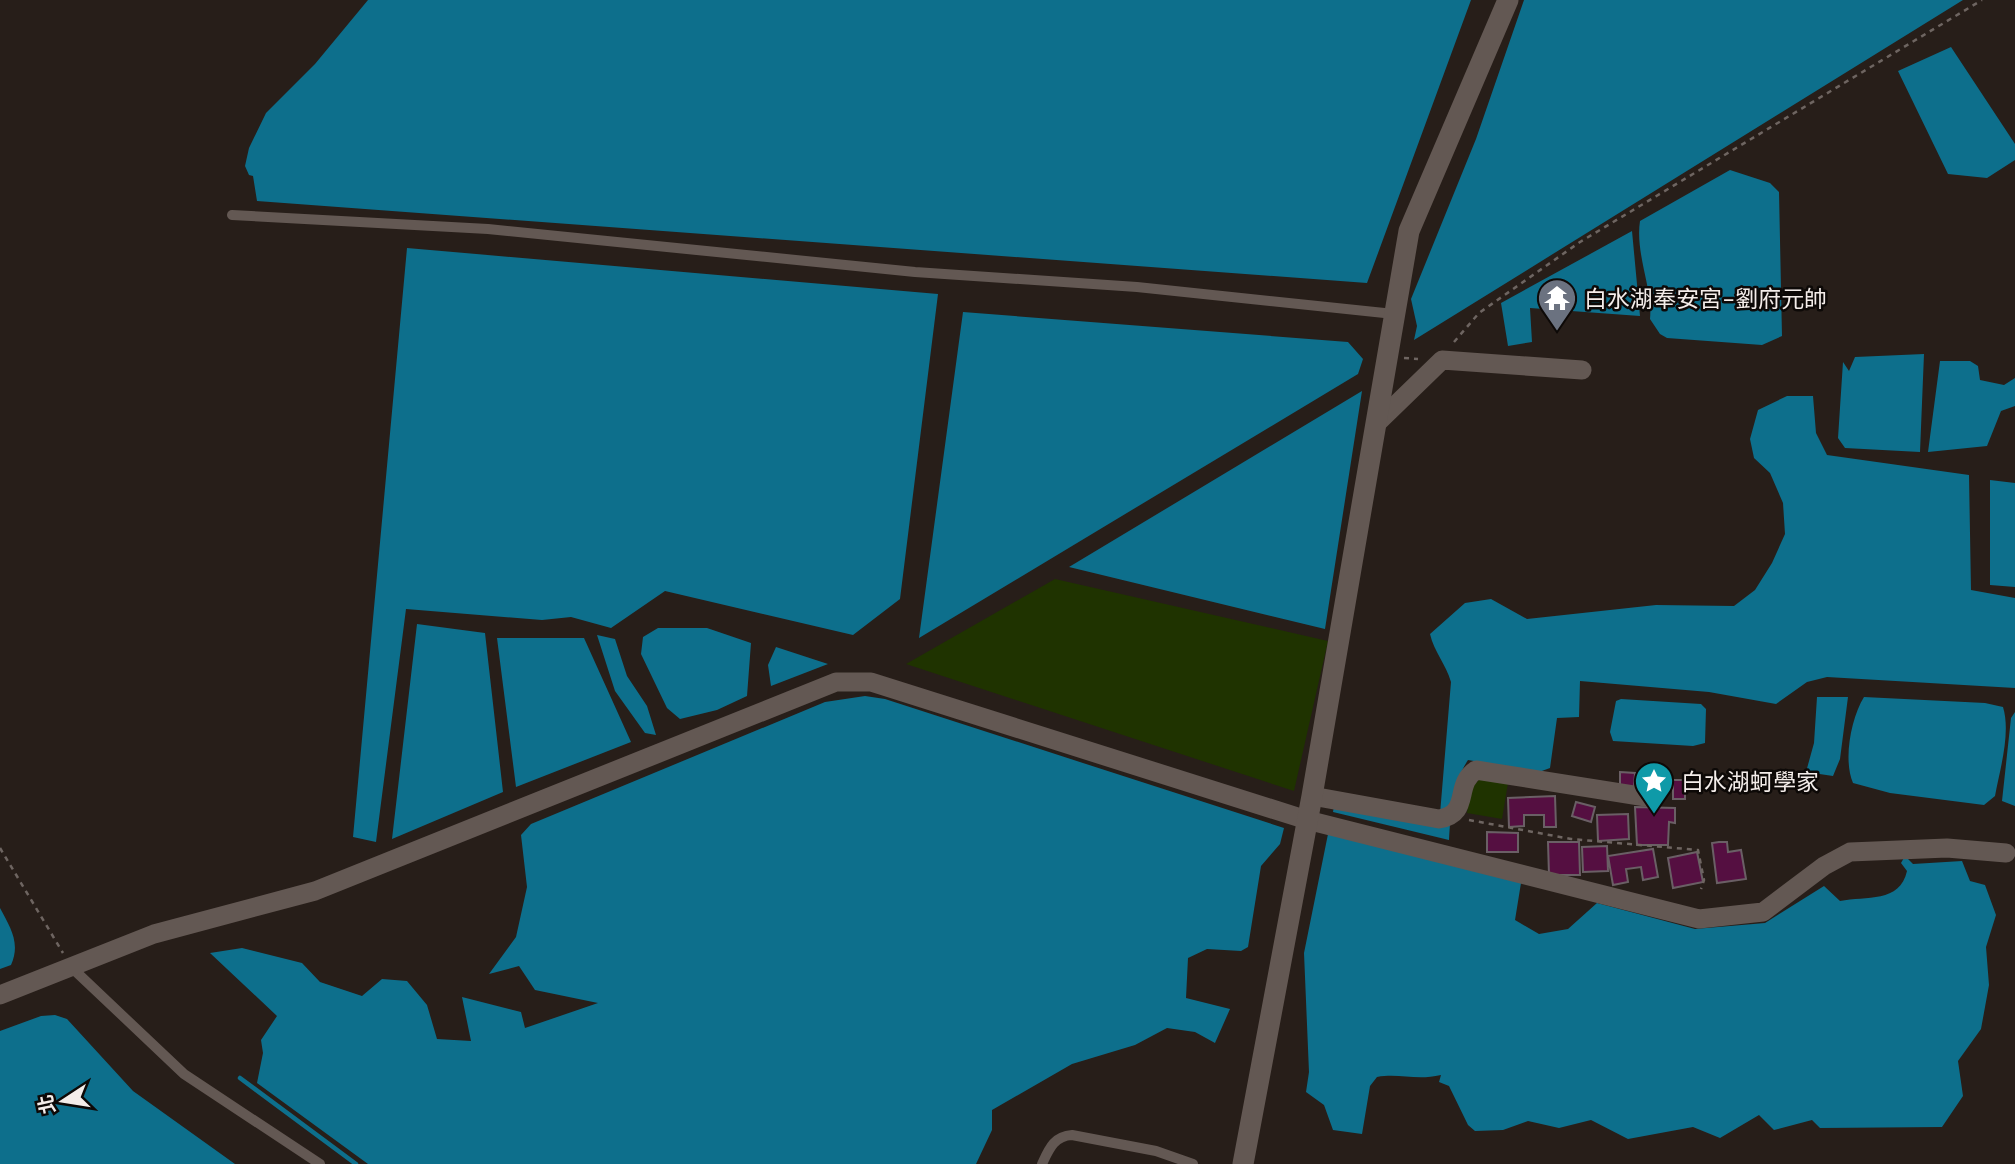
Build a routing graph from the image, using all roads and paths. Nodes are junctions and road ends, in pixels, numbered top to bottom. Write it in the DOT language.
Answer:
graph roads {
  1 [pos="1508,0"];
  2 [pos="1982,0"];
  3 [pos="232,215"];
  4 [pos="1394,314"];
  5 [pos="1387,358"];
  6 [pos="1442,360"];
  7 [pos="1582,370"];
  8 [pos="1376,424"];
  9 [pos="1312,796"];
  10 [pos="1646,797"];
  11 [pos="1445,818"];
  12 [pos="1307,820"];
  13 [pos="0,848"];
  14 [pos="2006,853"];
  15 [pos="1701,890"];
  16 [pos="71,967"];
  17 [pos="0,995"];
  18 [pos="320,1164"];
  19 [pos="1042,1164"];
  20 [pos="1193,1164"];
  21 [pos="1243,1164"];
  1 -- 4 [label="street"];
  2 -- 6 [label="path"];
  3 -- 4 [label="lane"];
  4 -- 5 [label="street"];
  5 -- 6 [label="path"];
  5 -- 8 [label="street"];
  6 -- 7 [label="street"];
  6 -- 8 [label="street"];
  8 -- 9 [label="street"];
  9 -- 11 [label="street"];
  9 -- 12 [label="street"];
  10 -- 11 [label="street"];
  11 -- 15 [label="path"];
  12 -- 14 [label="street"];
  12 -- 16 [label="street"];
  12 -- 21 [label="street"];
  13 -- 16 [label="path"];
  16 -- 17 [label="street"];
  16 -- 18 [label="lane"];
  19 -- 20 [label="lane"];
}
